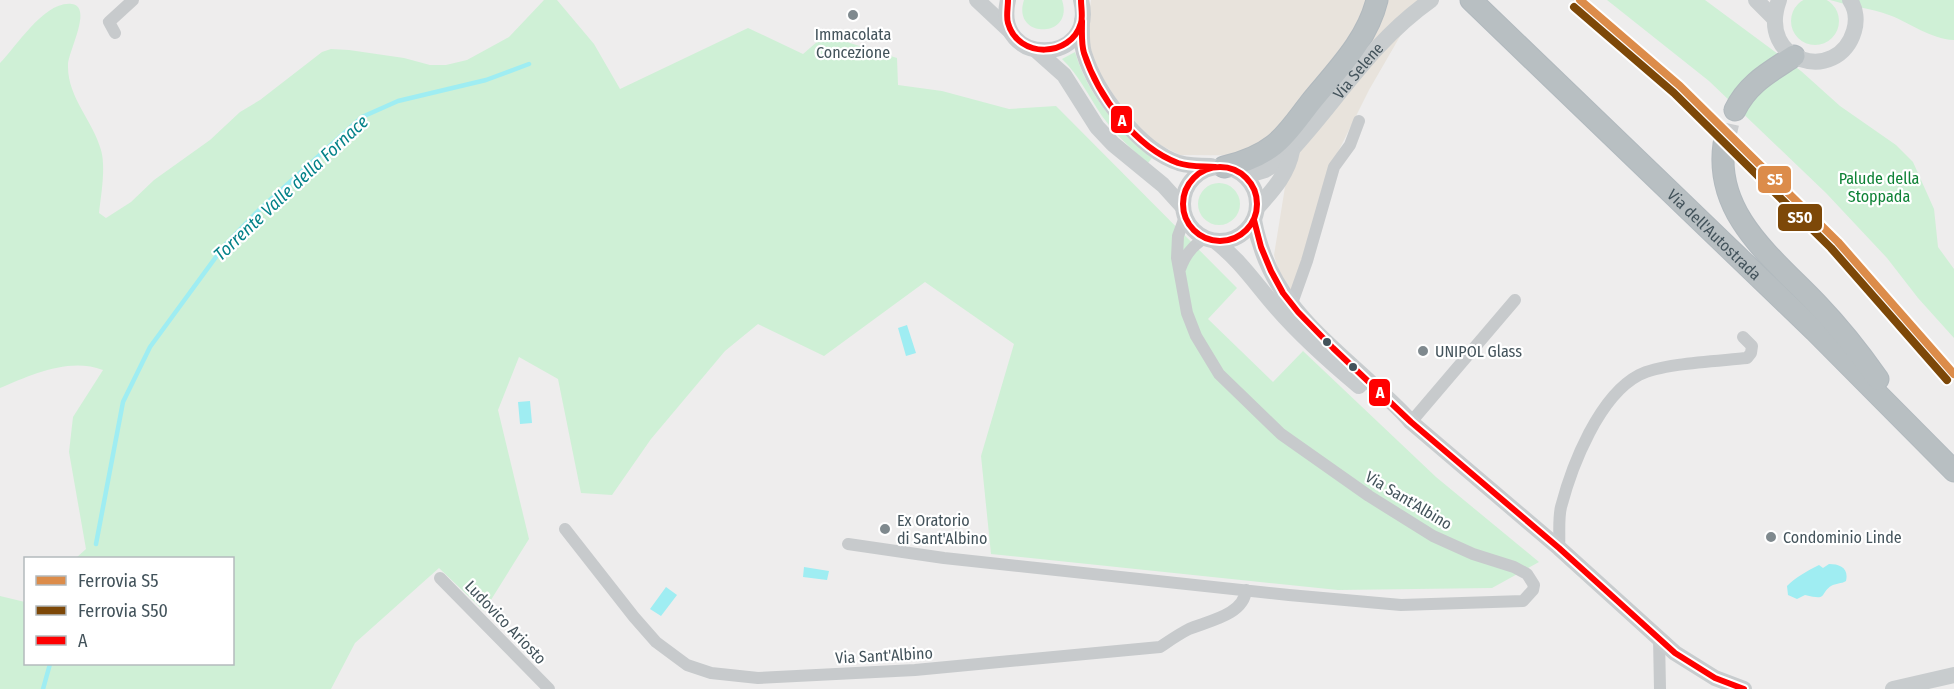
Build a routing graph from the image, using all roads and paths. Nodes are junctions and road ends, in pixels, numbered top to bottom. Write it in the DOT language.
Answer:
graph roads {
  1 [pos="133,0"];
  2 [pos="977,0"];
  3 [pos="1008,0"];
  4 [pos="1081,0"];
  5 [pos="1377,0"];
  6 [pos="1431,0"];
  7 [pos="1471,0"];
  8 [pos="1756,0"];
  9 [pos="1779,0"];
  10 [pos="1850,0"];
  11 [pos="1774,18"];
  12 [pos="1082,21"];
  13 [pos="1010,31"];
  14 [pos="115,33"];
  15 [pos="1037,51"];
  16 [pos="1794,56"];
  17 [pos="1735,110"];
  18 [pos="1359,121"];
  19 [pos="1724,144"];
  20 [pos="1292,150"];
  21 [pos="1219,167"];
  22 [pos="1245,176"];
  23 [pos="1183,212"];
  24 [pos="1255,214"];
  25 [pos="1210,240"];
  26 [pos="1180,269"];
  27 [pos="1303,272"];
  28 [pos="1277,284"];
  29 [pos="1515,300"];
  30 [pos="1291,306"];
  31 [pos="1743,337"];
  32 [pos="1898,413"];
  33 [pos="1411,422"];
  34 [pos="1954,471"];
  35 [pos="565,530"];
  36 [pos="848,544"];
  37 [pos="1559,548"];
  38 [pos="440,578"];
  39 [pos="1246,590"];
  40 [pos="1659,637"];
  41 [pos="1954,675"];
  42 [pos="549,689"];
  43 [pos="1660,689"];
  44 [pos="1744,689"];
  45 [pos="1893,689"];
  1 -- 14 [label="street"];
  2 -- 13 [label="main road"];
  3 -- 13 [label="main road"];
  4 -- 12 [label="main road"];
  5 -- 21 [label="highway"];
  6 -- 20 [label="main road, Via Selene"];
  7 -- 32 [label="highway, Via dell'Autostrada"];
  8 -- 11 [label="main road"];
  9 -- 11 [label="main road"];
  10 -- 16 [label="main road"];
  11 -- 16 [label="main road"];
  12 -- 15 [label="main road"];
  12 -- 21 [label="main road"];
  13 -- 15 [label="main road"];
  15 -- 23 [label="main road"];
  16 -- 17 [label="highway"];
  18 -- 27 [label="street"];
  19 -- 32 [label="highway"];
  20 -- 22 [label="main road, Via Selene"];
  20 -- 24 [label="main road, Via Selene"];
  21 -- 22 [label="main road"];
  21 -- 23 [label="main road"];
  22 -- 24 [label="main road"];
  23 -- 25 [label="main road"];
  23 -- 26 [label="street, Via Sant'Albino"];
  24 -- 25 [label="main road"];
  24 -- 28 [label="main road"];
  25 -- 26 [label="street"];
  25 -- 33 [label="main road"];
  26 -- 39 [label="street, Via Sant'Albino"];
  27 -- 28 [label="street"];
  27 -- 30 [label="street"];
  28 -- 30 [label="main road"];
  29 -- 33 [label="street"];
  30 -- 33 [label="main road"];
  31 -- 37 [label="street"];
  32 -- 34 [label="highway, Via dell'Autostrada"];
  33 -- 37 [label="main road"];
  35 -- 39 [label="street, Via Sant'Albino"];
  36 -- 39 [label="street, Via Sant'Albino"];
  37 -- 40 [label="main road"];
  38 -- 42 [label="street, Ludovico Ariosto"];
  40 -- 43 [label="street"];
  40 -- 44 [label="main road"];
  41 -- 45 [label="main road"];
}
